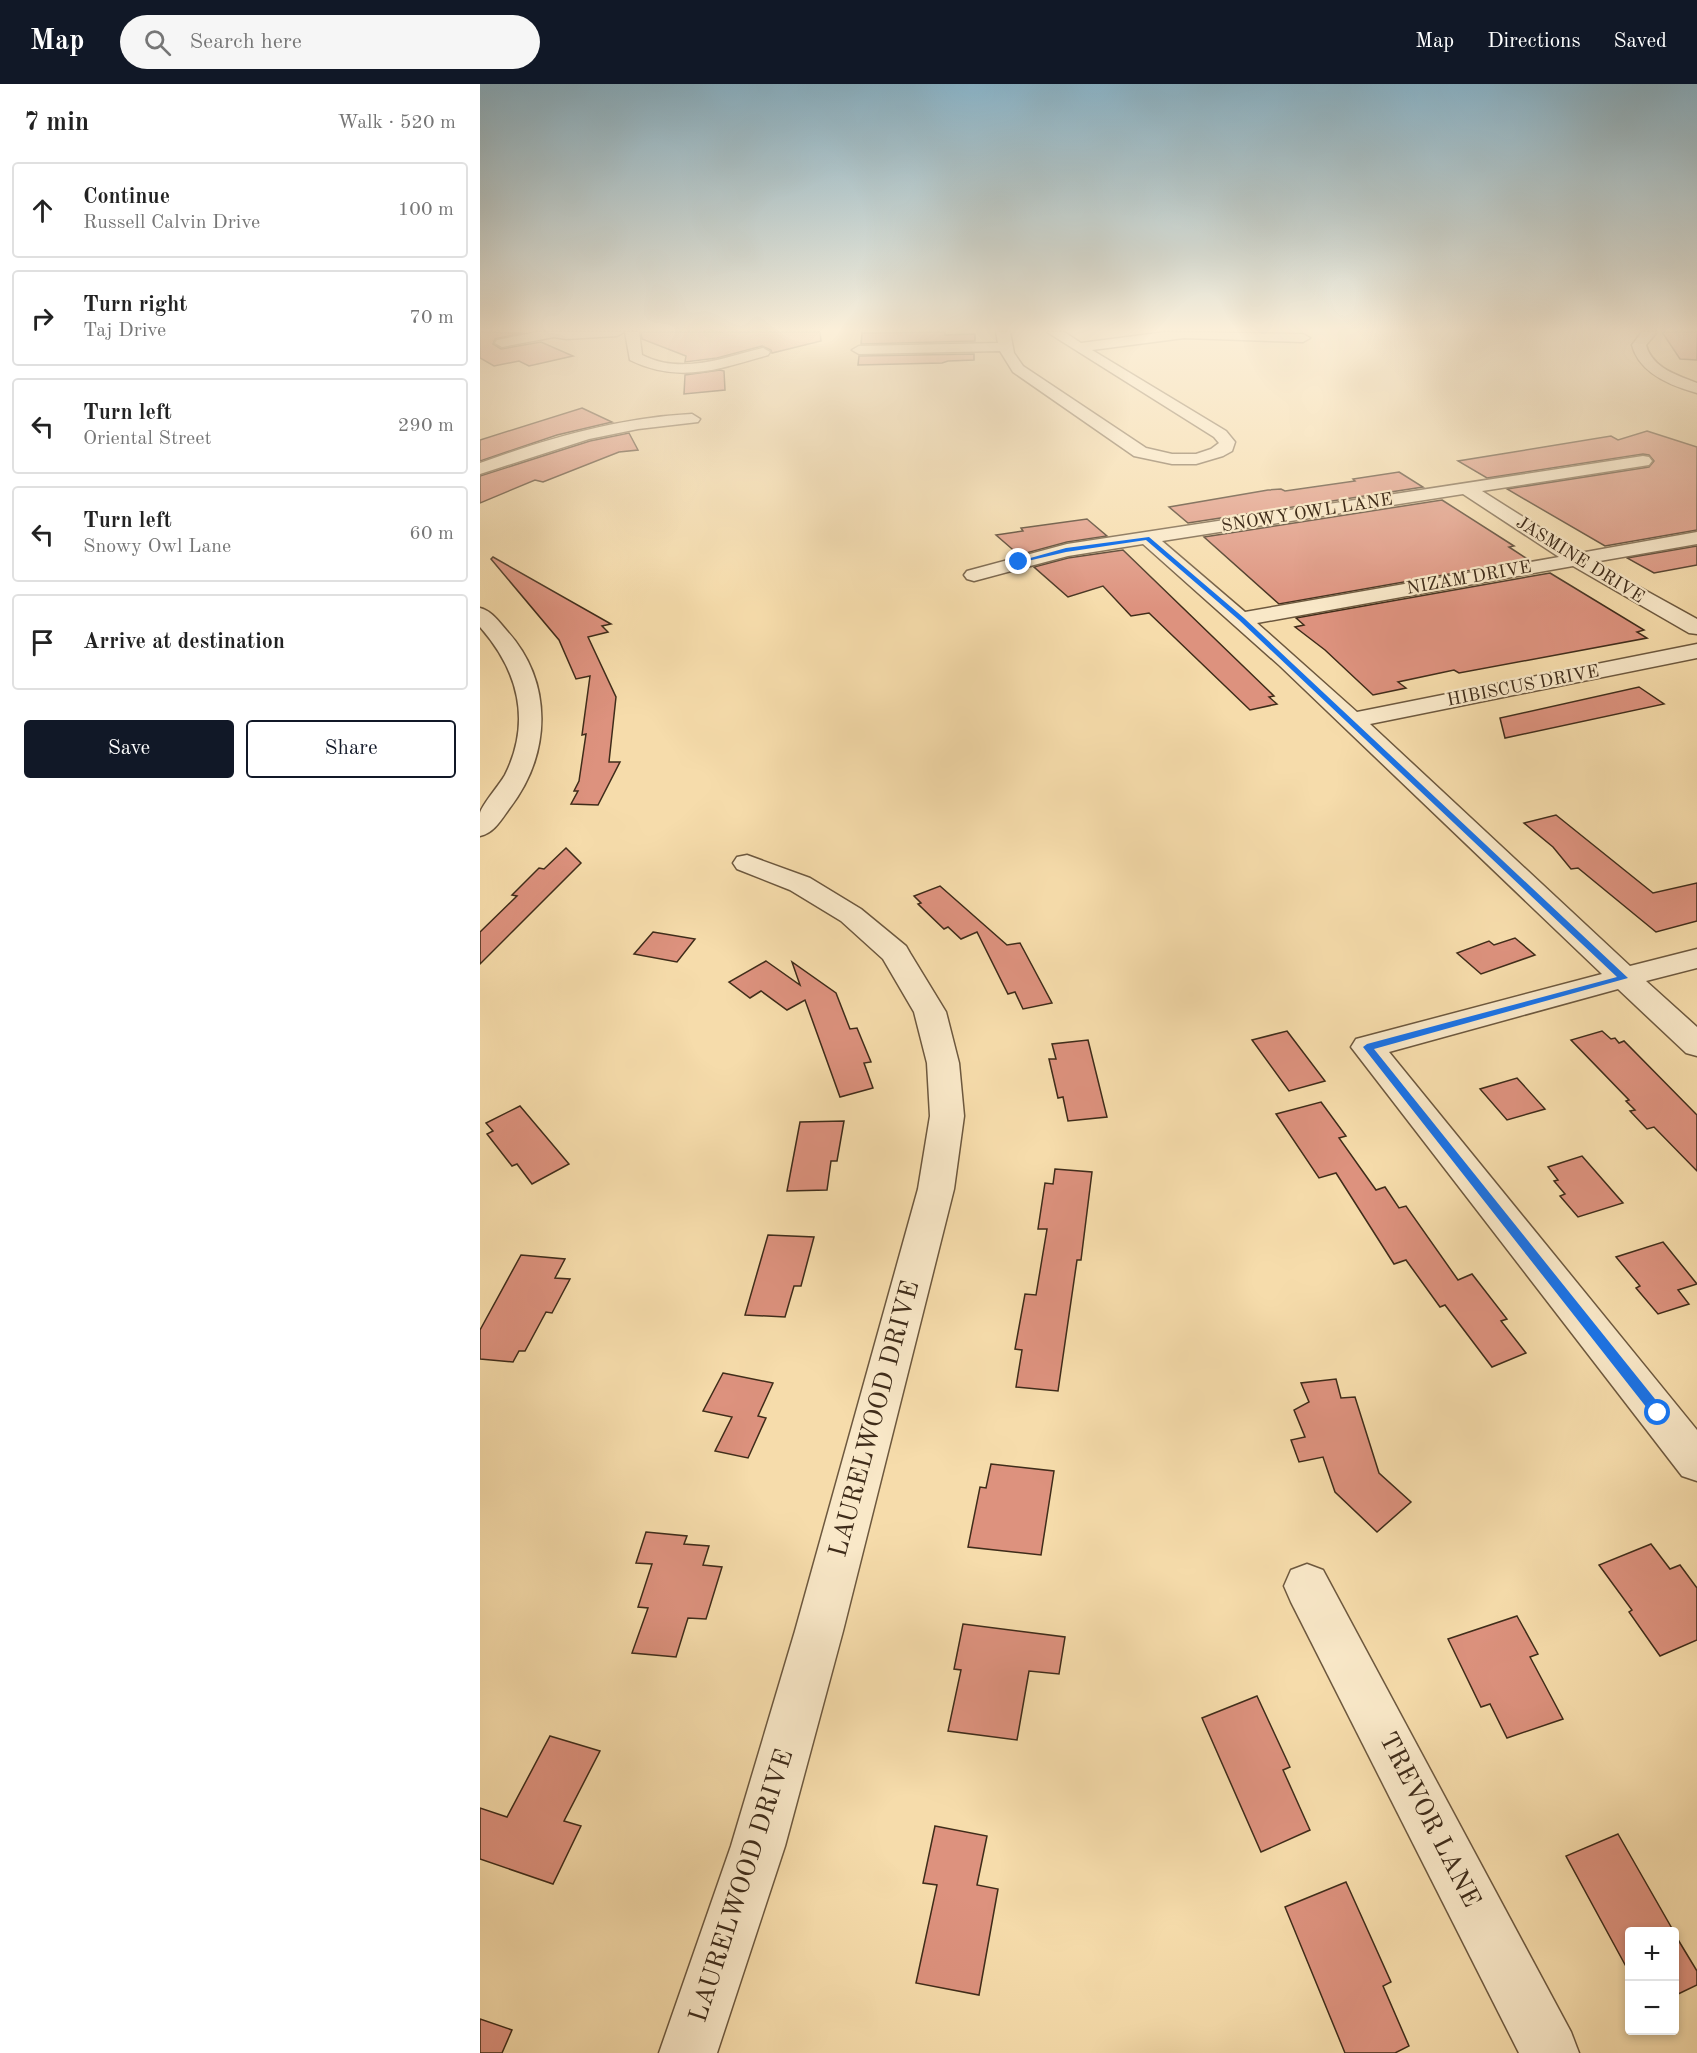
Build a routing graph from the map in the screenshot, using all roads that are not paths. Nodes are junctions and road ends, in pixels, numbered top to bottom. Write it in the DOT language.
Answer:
graph roads {
  1 [pos="641,424"];
  2 [pos="1099,424"];
  3 [pos="1204,424"];
  4 [pos="1643,461"];
  5 [pos="480,469"];
  6 [pos="1465,488"];
  7 [pos="1147,538"];
  8 [pos="1697,538"];
  9 [pos="1576,559"];
  10 [pos="974,575"];
  11 [pos="480,614"];
  12 [pos="1242,619"];
  13 [pos="1697,628"];
  14 [pos="1697,651"];
  15 [pos="1350,721"];
  16 [pos="480,828"];
  17 [pos="747,864"];
  18 [pos="1697,958"];
  19 [pos="1623,978"];
  20 [pos="1697,1045"];
  21 [pos="1697,1462"];
  22 [pos="1307,1586"];
  23 [pos="688,2053"];
  24 [pos="1550,2053"];
  1 -- 5 [label="street"];
  2 -- 3 [label="street"];
  4 -- 6 [label="street, SNOWY OWL LANE"];
  6 -- 7 [label="street, SNOWY OWL LANE"];
  6 -- 9 [label="street, JASMINE DRIVE"];
  7 -- 10 [label="street, SNOWY OWL LANE"];
  7 -- 12 [label="street"];
  8 -- 9 [label="street, NIZAM DRIVE"];
  9 -- 12 [label="street, NIZAM DRIVE"];
  9 -- 13 [label="street, JASMINE DRIVE"];
  11 -- 16 [label="street"];
  12 -- 15 [label="street"];
  14 -- 15 [label="street, HIBISCUS DRIVE"];
  15 -- 19 [label="street"];
  17 -- 23 [label="street, LAURELWOOD DRIVE"];
  18 -- 19 [label="street"];
  19 -- 20 [label="street"];
  19 -- 21 [label="street"];
  22 -- 24 [label="street, TREVOR LANE"];
}
